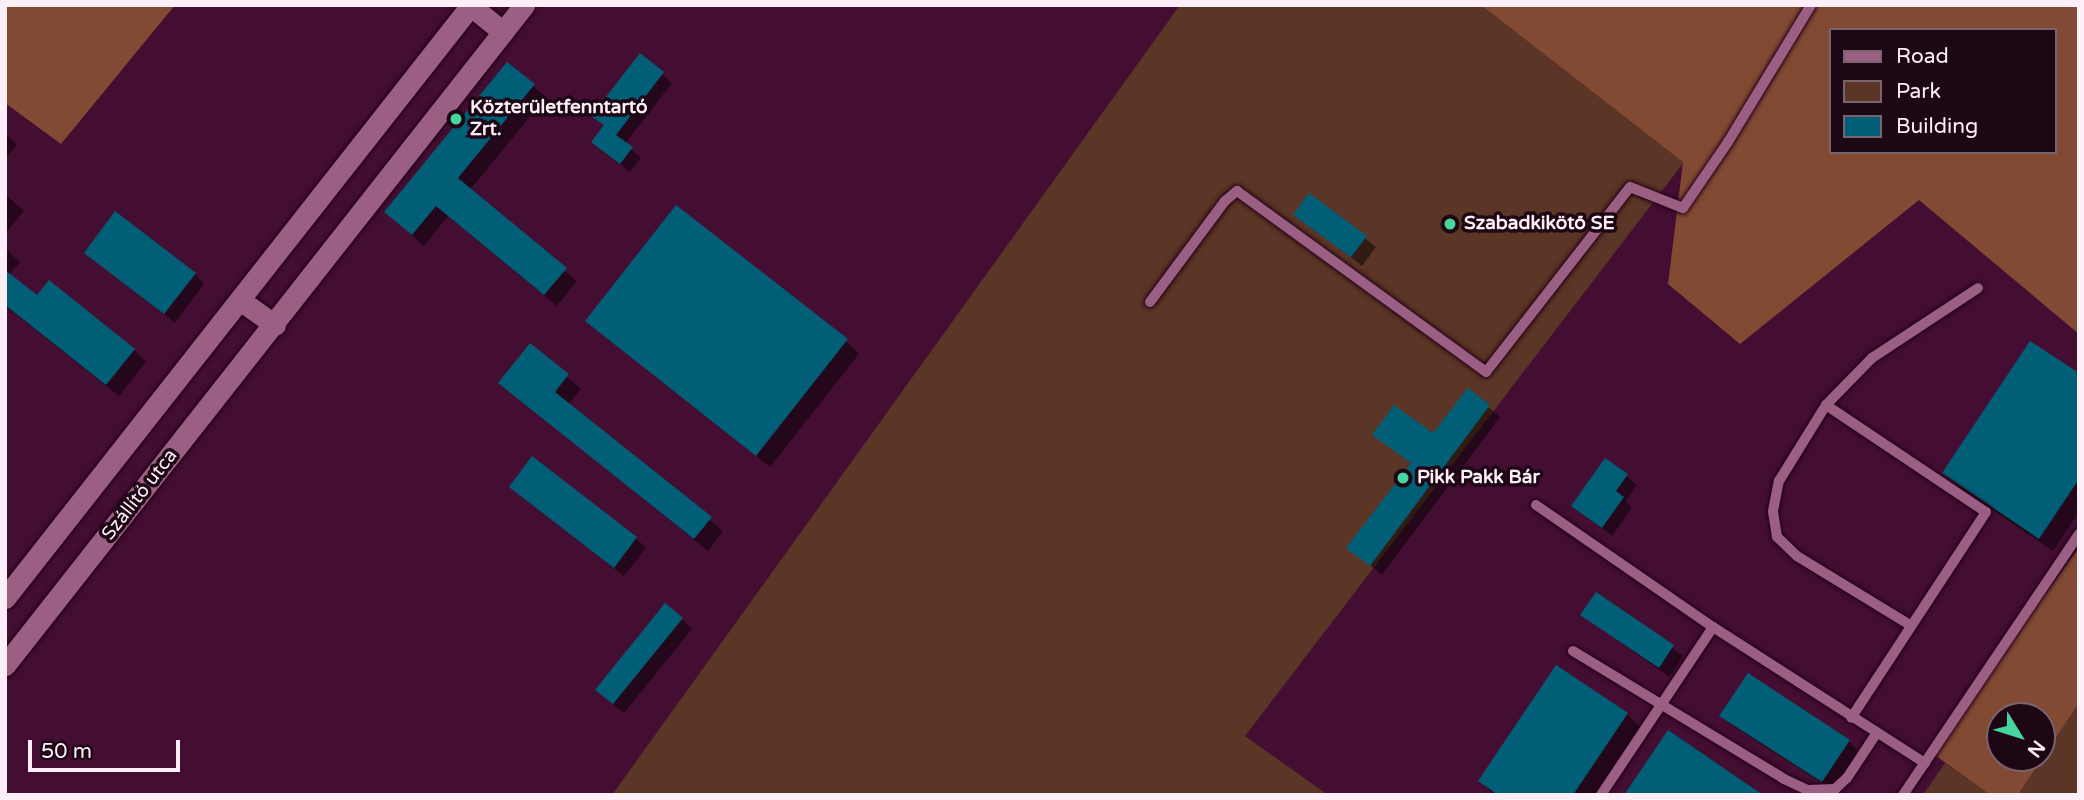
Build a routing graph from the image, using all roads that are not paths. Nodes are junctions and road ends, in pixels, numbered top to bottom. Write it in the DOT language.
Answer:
graph roads {
  1 [pos="524,5"];
  2 [pos="1811,5"];
  3 [pos="471,6"];
  4 [pos="503,32"];
  5 [pos="1978,288"];
  6 [pos="240,300"];
  7 [pos="1150,302"];
  8 [pos="275,325"];
  9 [pos="1826,405"];
  10 [pos="1536,505"];
  11 [pos="2079,534"];
  12 [pos="5,598"];
  13 [pos="1910,625"];
  14 [pos="1713,626"];
  15 [pos="1573,651"];
  16 [pos="5,665"];
  17 [pos="1660,705"];
  18 [pos="1851,718"];
  19 [pos="1876,734"];
  20 [pos="1924,763"];
  21 [pos="1601,795"];
  22 [pos="1903,795"];
  1 -- 4 [label="street, Szállító utca"];
  2 -- 7 [label="lane"];
  3 -- 4 [label="street"];
  3 -- 6 [label="street"];
  4 -- 8 [label="street, Szállító utca"];
  5 -- 9 [label="lane"];
  6 -- 8 [label="street"];
  6 -- 12 [label="street"];
  8 -- 16 [label="street, Szállító utca"];
  9 -- 13 [label="lane"];
  9 -- 13 [label="lane"];
  10 -- 14 [label="lane"];
  11 -- 20 [label="lane"];
  13 -- 18 [label="lane"];
  14 -- 17 [label="lane"];
  14 -- 18 [label="lane"];
  15 -- 17 [label="lane"];
  17 -- 19 [label="lane"];
  17 -- 21 [label="lane"];
  18 -- 19 [label="lane"];
  19 -- 20 [label="lane"];
  20 -- 22 [label="lane"];
}
